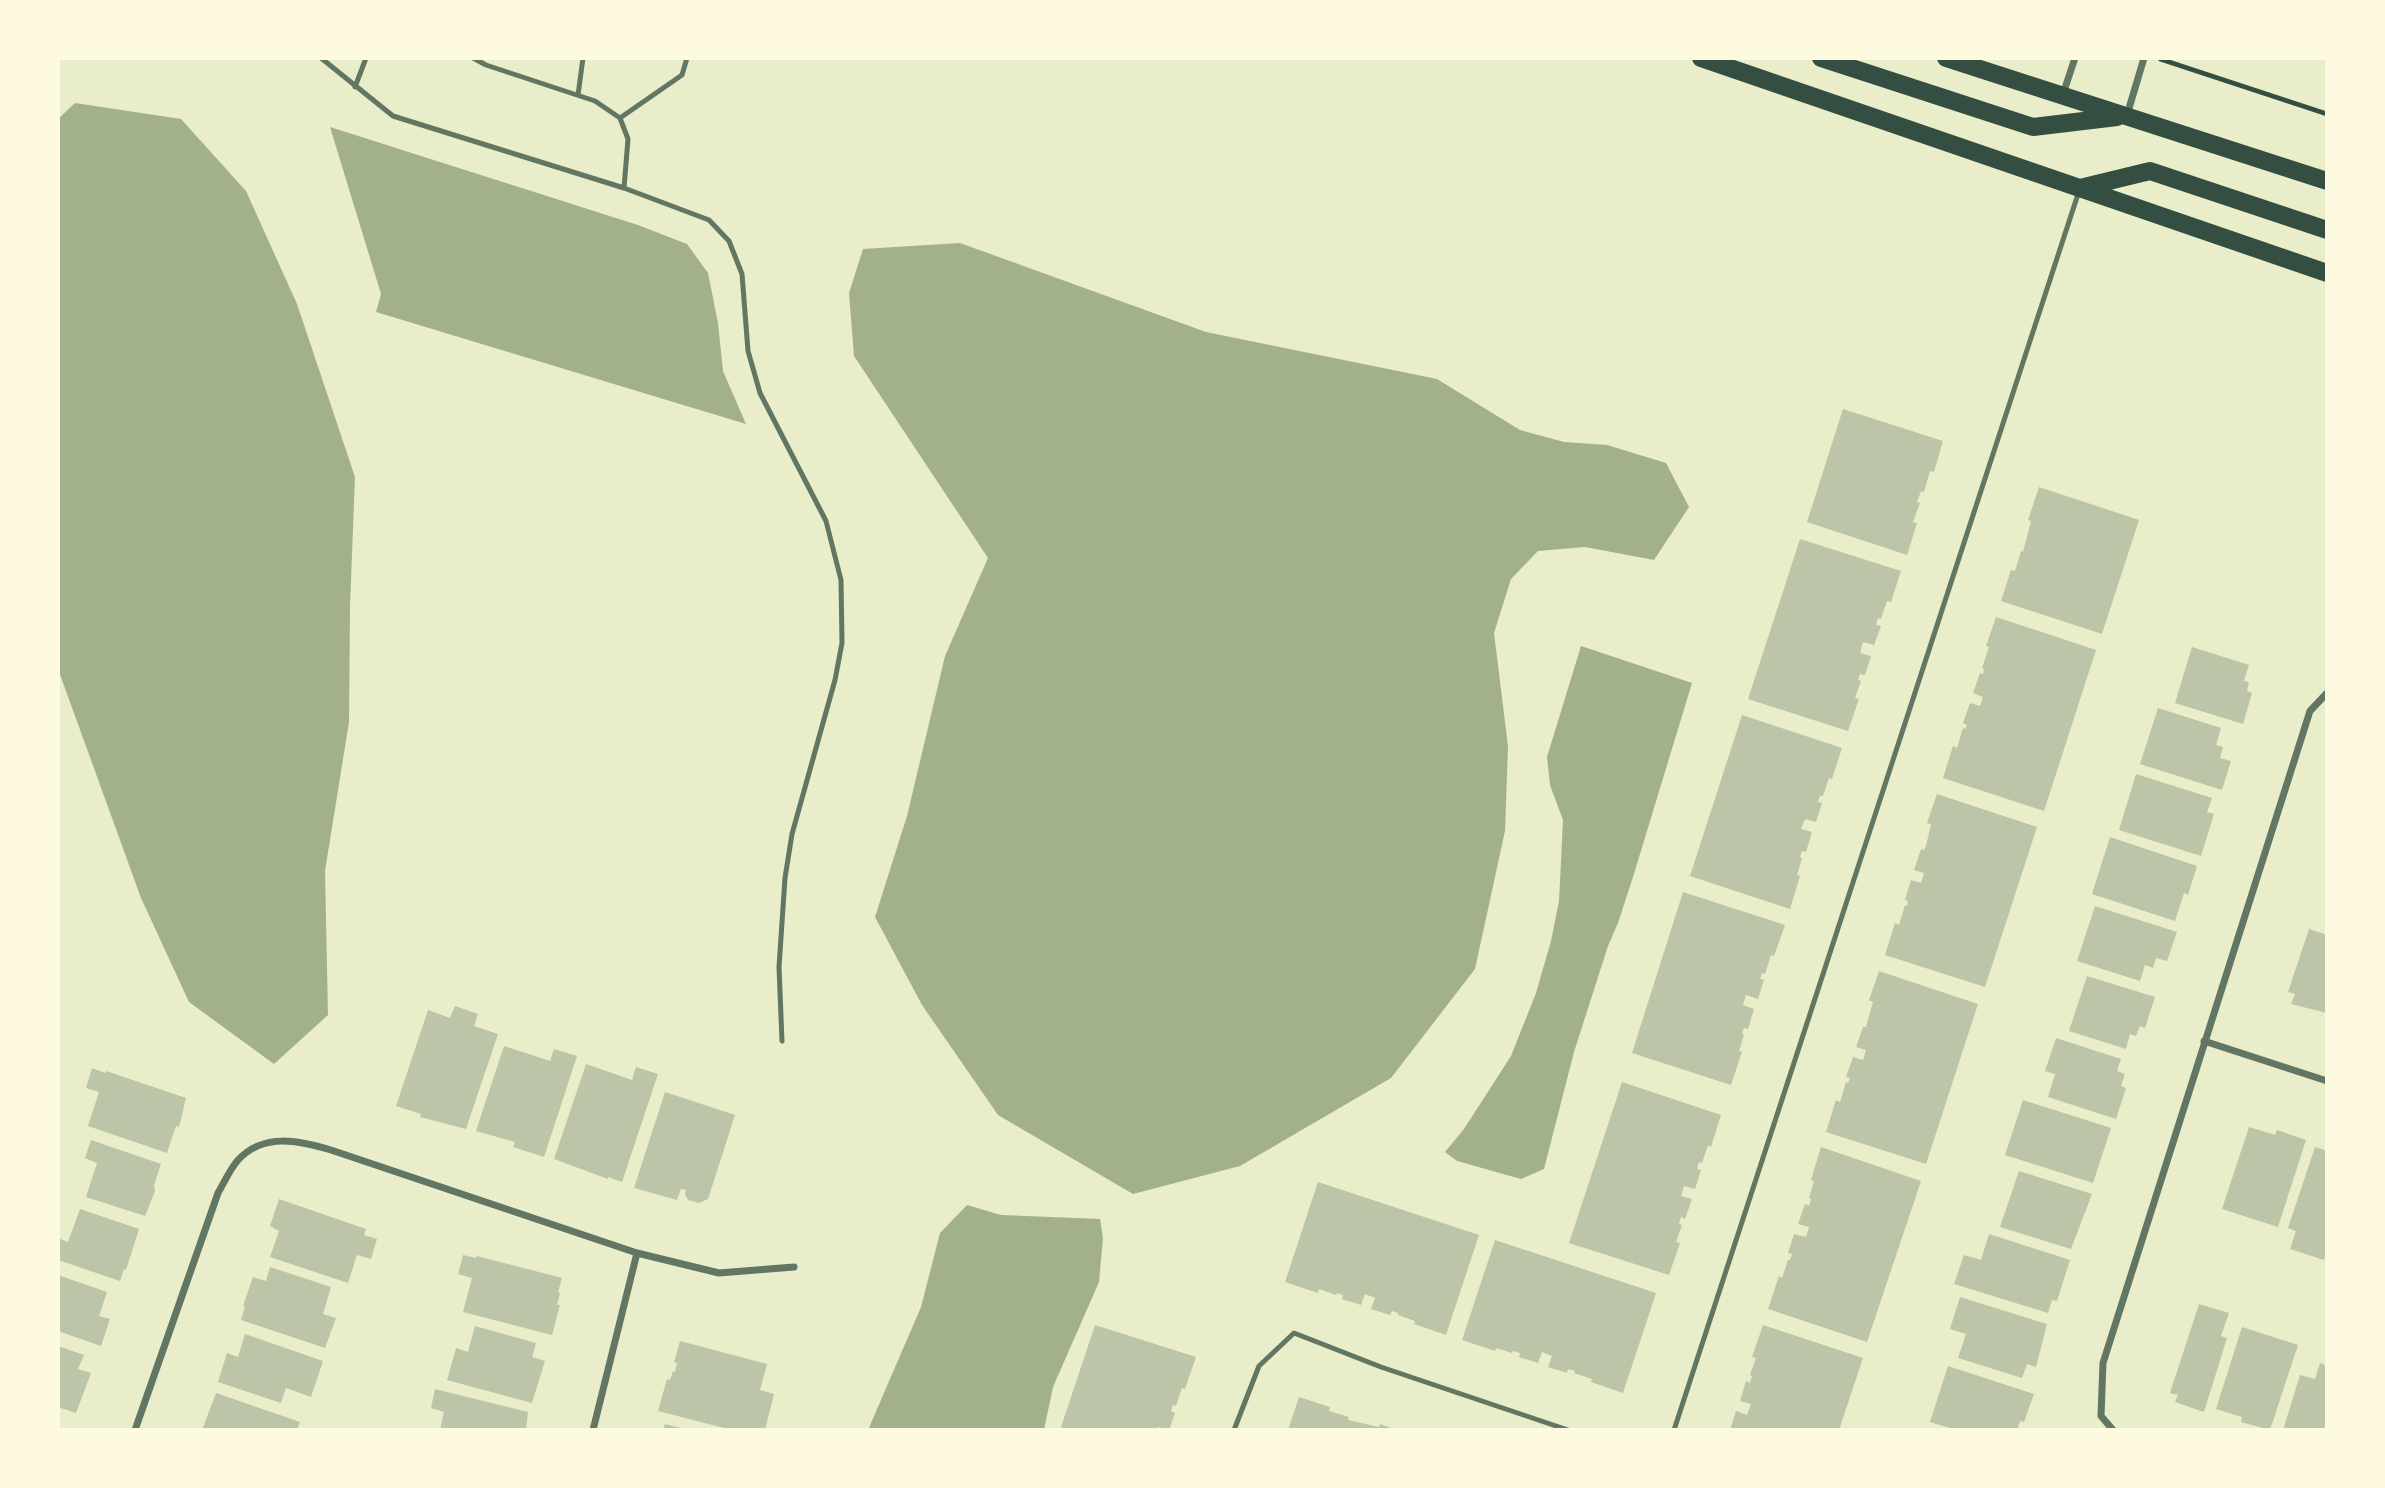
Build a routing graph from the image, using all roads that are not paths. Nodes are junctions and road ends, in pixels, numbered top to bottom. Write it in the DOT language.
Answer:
graph roads {
  1 [pos="321,58"];
  2 [pos="366,58"];
  3 [pos="473,58"];
  4 [pos="583,58"];
  5 [pos="687,58"];
  6 [pos="1701,58"];
  7 [pos="1821,58"];
  8 [pos="1946,58"];
  9 [pos="2074,58"];
  10 [pos="2144,58"];
  11 [pos="355,86"];
  12 [pos="578,95"];
  13 [pos="2062,97"];
  14 [pos="2127,116"];
  15 [pos="620,118"];
  16 [pos="2327,181"];
  17 [pos="624,188"];
  18 [pos="2080,188"];
  19 [pos="2327,230"];
  20 [pos="2327,274"];
  21 [pos="2327,693"];
  22 [pos="782,1041"];
  23 [pos="2204,1041"];
  24 [pos="2327,1082"];
  25 [pos="637,1253"];
  26 [pos="794,1267"];
  27 [pos="135,1430"];
  28 [pos="593,1430"];
  29 [pos="1234,1430"];
  30 [pos="1568,1430"];
  31 [pos="1674,1430"];
  32 [pos="2113,1430"];
  1 -- 11 [label="lane"];
  2 -- 11 [label="lane"];
  3 -- 12 [label="lane"];
  4 -- 12 [label="lane"];
  5 -- 15 [label="lane"];
  6 -- 18 [label="main road"];
  7 -- 14 [label="main road"];
  8 -- 13 [label="main road"];
  9 -- 13 [label="street"];
  10 -- 14 [label="street"];
  11 -- 17 [label="lane"];
  12 -- 15 [label="lane"];
  13 -- 14 [label="main road"];
  14 -- 16 [label="main road"];
  15 -- 17 [label="lane"];
  17 -- 22 [label="lane"];
  18 -- 19 [label="main road"];
  18 -- 20 [label="main road"];
  18 -- 31 [label="lane"];
  21 -- 23 [label="street"];
  23 -- 24 [label="street"];
  23 -- 32 [label="street"];
  25 -- 26 [label="street"];
  25 -- 27 [label="street"];
  25 -- 28 [label="street"];
  29 -- 30 [label="lane"];
}
